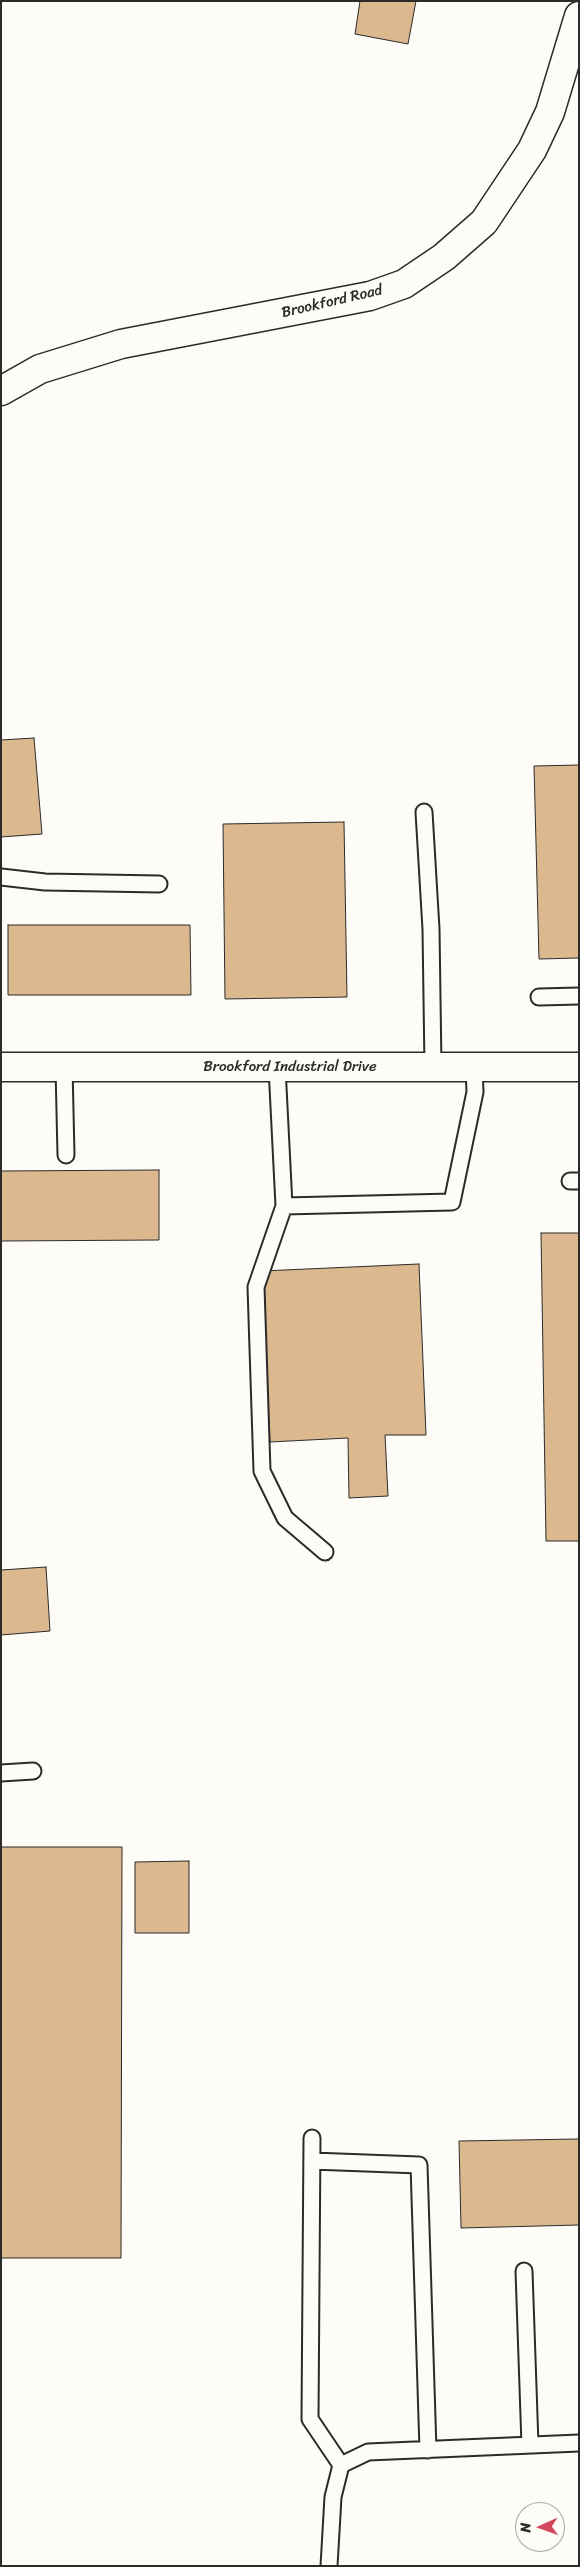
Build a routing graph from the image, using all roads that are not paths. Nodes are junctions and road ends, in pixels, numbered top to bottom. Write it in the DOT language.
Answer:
graph roads {
  1 [pos="579,16"];
  2 [pos="1,391"];
  3 [pos="424,812"];
  4 [pos="1,877"];
  5 [pos="159,884"];
  6 [pos="579,996"];
  7 [pos="539,997"];
  8 [pos="1,1067"];
  9 [pos="64,1067"];
  10 [pos="277,1067"];
  11 [pos="433,1067"];
  12 [pos="474,1067"];
  13 [pos="579,1067"];
  14 [pos="66,1154"];
  15 [pos="284,1206"];
  16 [pos="325,1552"];
  17 [pos="33,1771"];
  18 [pos="1,1773"];
  19 [pos="312,2138"];
  20 [pos="312,2162"];
  21 [pos="524,2271"];
  22 [pos="579,2443"];
  23 [pos="530,2445"];
  24 [pos="428,2450"];
  25 [pos="342,2465"];
  26 [pos="329,2566"];
  1 -- 2 [label="street, Brookford Road"];
  3 -- 11 [label="lane"];
  4 -- 5 [label="lane"];
  6 -- 7 [label="lane"];
  8 -- 9 [label="street, Brookford Industrial Drive"];
  9 -- 10 [label="street, Brookford Industrial Drive"];
  9 -- 14 [label="lane"];
  10 -- 11 [label="street, Brookford Industrial Drive"];
  10 -- 15 [label="lane"];
  11 -- 12 [label="street, Brookford Industrial Drive"];
  12 -- 13 [label="street, Brookford Industrial Drive"];
  12 -- 15 [label="lane"];
  15 -- 16 [label="lane"];
  17 -- 18 [label="lane"];
  19 -- 20 [label="lane"];
  20 -- 24 [label="lane"];
  20 -- 25 [label="lane"];
  21 -- 23 [label="lane"];
  22 -- 23 [label="lane"];
  23 -- 24 [label="lane"];
  24 -- 25 [label="lane"];
  25 -- 26 [label="lane"];
}
